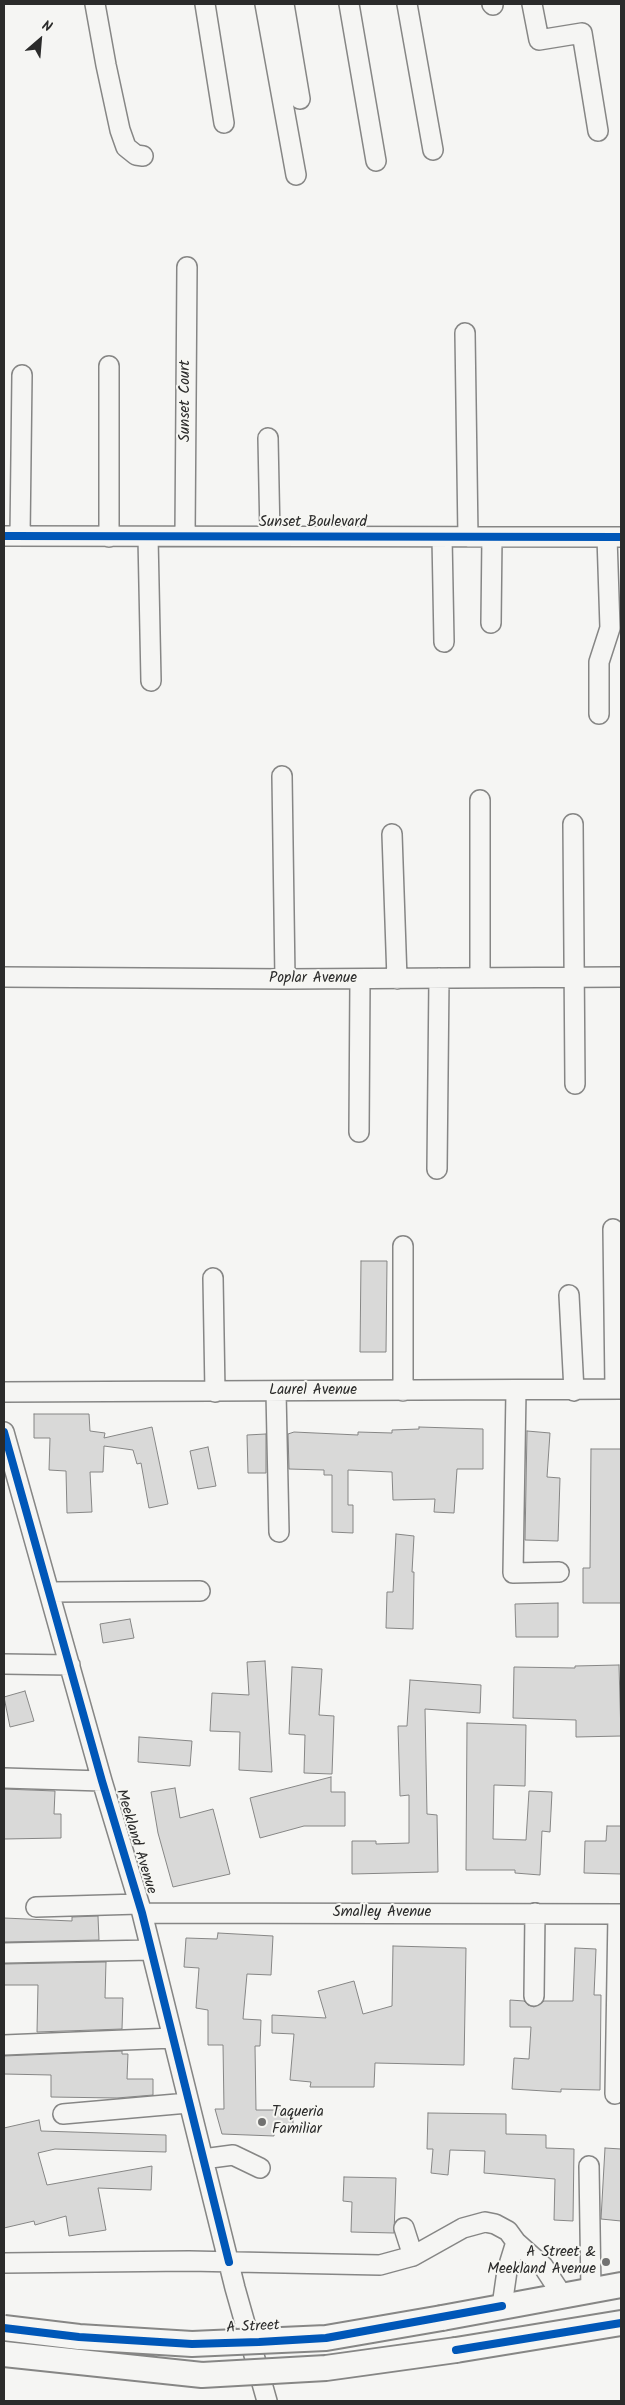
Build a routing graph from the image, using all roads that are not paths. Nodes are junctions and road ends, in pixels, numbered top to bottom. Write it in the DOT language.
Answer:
graph roads {
  1 [pos="95,4"];
  2 [pos="205,4"];
  3 [pos="265,4"];
  4 [pos="284,4"];
  5 [pos="349,4"];
  6 [pos="407,4"];
  7 [pos="532,4"];
  8 [pos="300,99"];
  9 [pos="224,123"];
  10 [pos="598,131"];
  11 [pos="433,150"];
  12 [pos="143,156"];
  13 [pos="376,161"];
  14 [pos="296,175"];
  15 [pos="187,267"];
  16 [pos="465,333"];
  17 [pos="109,366"];
  18 [pos="22,375"];
  19 [pos="268,438"];
  20 [pos="12,536"];
  21 [pos="148,536"];
  22 [pos="185,536"];
  23 [pos="270,536"];
  24 [pos="492,536"];
  25 [pos="109,537"];
  26 [pos="442,537"];
  27 [pos="468,537"];
  28 [pos="614,537"];
  29 [pos="492,623"];
  30 [pos="444,642"];
  31 [pos="151,681"];
  32 [pos="599,714"];
  33 [pos="282,776"];
  34 [pos="480,800"];
  35 [pos="573,824"];
  36 [pos="392,834"];
  37 [pos="621,977"];
  38 [pos="4,978"];
  39 [pos="439,978"];
  40 [pos="480,978"];
  41 [pos="576,978"];
  42 [pos="286,979"];
  43 [pos="360,979"];
  44 [pos="397,979"];
  45 [pos="575,1084"];
  46 [pos="359,1132"];
  47 [pos="437,1169"];
  48 [pos="614,1229"];
  49 [pos="403,1246"];
  50 [pos="213,1278"];
  51 [pos="569,1294"];
  52 [pos="618,1389"];
  53 [pos="574,1390"];
  54 [pos="404,1391"];
  55 [pos="516,1391"];
  56 [pos="4,1392"];
  57 [pos="215,1392"];
  58 [pos="276,1392"];
  59 [pos="5,1444"];
  60 [pos="279,1532"];
  61 [pos="559,1572"];
  62 [pos="200,1591"];
  63 [pos="50,1592"];
  64 [pos="4,1664"];
  65 [pos="70,1665"];
  66 [pos="4,1778"];
  67 [pos="102,1781"];
  68 [pos="36,1906"];
  69 [pos="140,1909"];
  70 [pos="535,1913"];
  71 [pos="620,1914"];
  72 [pos="151,1950"];
  73 [pos="4,1953"];
  74 [pos="534,1996"];
  75 [pos="173,2038"];
  76 [pos="4,2044"];
  77 [pos="615,2094"];
  78 [pos="188,2103"];
  79 [pos="63,2114"];
  80 [pos="203,2159"];
  81 [pos="589,2166"];
  82 [pos="260,2168"];
  83 [pos="404,2228"];
  84 [pos="516,2242"];
  85 [pos="413,2256"];
  86 [pos="229,2262"];
  87 [pos="4,2263"];
  88 [pos="621,2285"];
  89 [pos="592,2290"];
  90 [pos="562,2295"];
  91 [pos="502,2306"];
  92 [pos="621,2324"];
  93 [pos="4,2328"];
  94 [pos="4,2354"];
  95 [pos="267,2401"];
  1 -- 12 [label="street"];
  2 -- 9 [label="street"];
  3 -- 14 [label="street"];
  4 -- 8 [label="street"];
  5 -- 13 [label="street"];
  6 -- 11 [label="street"];
  7 -- 10 [label="street"];
  15 -- 22 [label="street, Sunset Court"];
  16 -- 27 [label="street"];
  17 -- 25 [label="street"];
  18 -- 20 [label="street"];
  19 -- 23 [label="street"];
  20 -- 25 [label="street, Sunset Boulevard"];
  21 -- 22 [label="street, Sunset Boulevard"];
  21 -- 25 [label="street, Sunset Boulevard"];
  21 -- 31 [label="street"];
  22 -- 23 [label="street, Sunset Boulevard"];
  23 -- 26 [label="street, Sunset Boulevard"];
  24 -- 27 [label="street, Sunset Boulevard"];
  24 -- 28 [label="street, Sunset Boulevard"];
  24 -- 29 [label="street"];
  26 -- 27 [label="street, Sunset Boulevard"];
  26 -- 30 [label="street"];
  28 -- 32 [label="street"];
  33 -- 42 [label="street"];
  34 -- 40 [label="street"];
  35 -- 41 [label="street"];
  36 -- 44 [label="street"];
  37 -- 41 [label="street, Poplar Avenue"];
  38 -- 42 [label="street, Poplar Avenue"];
  39 -- 40 [label="street, Poplar Avenue"];
  39 -- 44 [label="street, Poplar Avenue"];
  39 -- 47 [label="street"];
  40 -- 41 [label="street, Poplar Avenue"];
  41 -- 45 [label="street"];
  42 -- 43 [label="street, Poplar Avenue"];
  43 -- 44 [label="street, Poplar Avenue"];
  43 -- 46 [label="street"];
  48 -- 52 [label="street"];
  49 -- 54 [label="street"];
  50 -- 57 [label="street"];
  51 -- 53 [label="street"];
  52 -- 53 [label="street, Laurel Avenue"];
  53 -- 55 [label="street, Laurel Avenue"];
  54 -- 55 [label="street, Laurel Avenue"];
  54 -- 58 [label="street, Laurel Avenue"];
  55 -- 61 [label="street"];
  56 -- 57 [label="street, Laurel Avenue"];
  57 -- 58 [label="street, Laurel Avenue"];
  58 -- 60 [label="street"];
  59 -- 63 [label="street, Meekland Avenue"];
  62 -- 63 [label="street"];
  63 -- 65 [label="street, Meekland Avenue"];
  64 -- 65 [label="street"];
  65 -- 67 [label="street, Meekland Avenue"];
  66 -- 67 [label="street"];
  67 -- 69 [label="street, Meekland Avenue"];
  68 -- 69 [label="street, Smalley Avenue"];
  69 -- 70 [label="street, Smalley Avenue"];
  69 -- 72 [label="street, Meekland Avenue"];
  70 -- 71 [label="street, Smalley Avenue"];
  70 -- 74 [label="street"];
  71 -- 77 [label="street"];
  72 -- 73 [label="street"];
  72 -- 75 [label="street, Meekland Avenue"];
  75 -- 76 [label="street"];
  75 -- 78 [label="street, Meekland Avenue"];
  78 -- 79 [label="street"];
  78 -- 80 [label="street, Meekland Avenue"];
  80 -- 82 [label="street"];
  80 -- 86 [label="street, Meekland Avenue"];
  81 -- 89 [label="street"];
  83 -- 85 [label="street"];
  84 -- 85 [label="street"];
  84 -- 90 [label="street"];
  84 -- 91 [label="street"];
  85 -- 86 [label="street"];
  86 -- 87 [label="street"];
  86 -- 95 [label="street, Meekland Avenue"];
  88 -- 89 [label="main road, A Street"];
  89 -- 90 [label="main road, A Street"];
  90 -- 91 [label="main road, A Street"];
  91 -- 93 [label="main road, A Street, bridge"];
  92 -- 94 [label="main road, bridge"];
}
